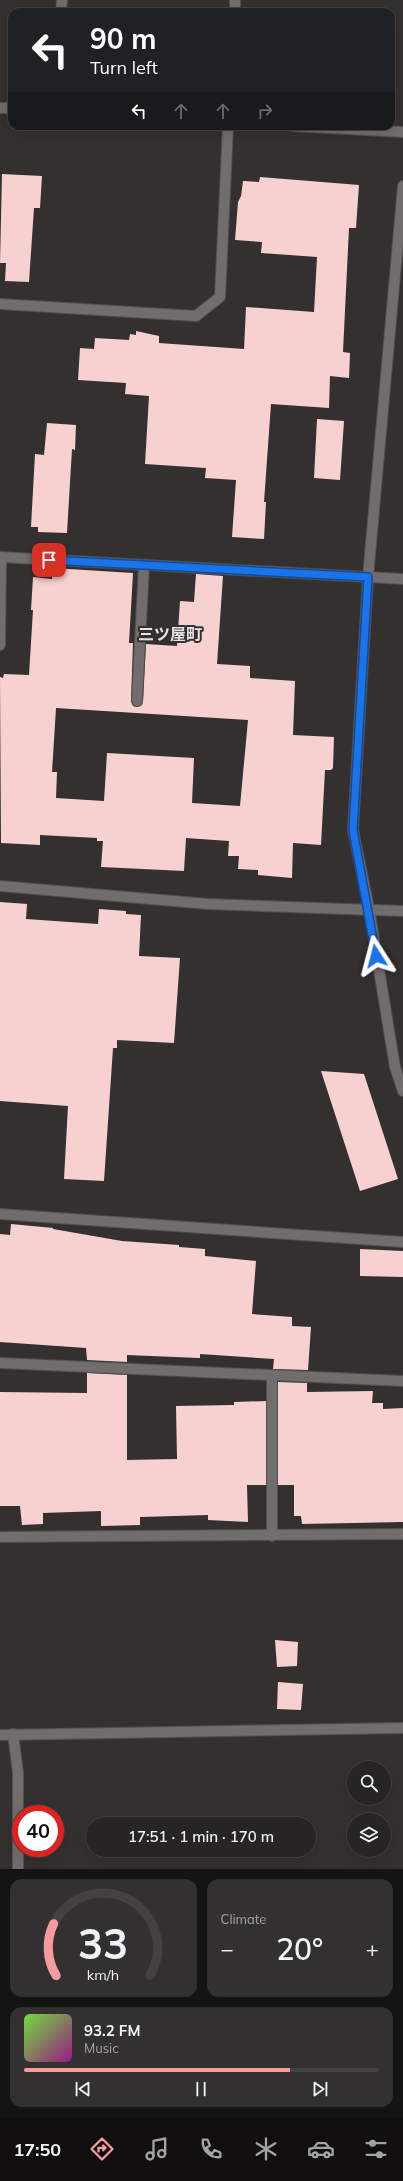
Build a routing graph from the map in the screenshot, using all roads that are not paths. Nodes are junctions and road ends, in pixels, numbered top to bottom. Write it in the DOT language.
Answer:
graph roads {
  1 [pos="228,130"];
  2 [pos="366,130"];
  3 [pos="403,132"];
  4 [pos="403,186"];
  5 [pos="0,304"];
  6 [pos="1,557"];
  7 [pos="144,565"];
  8 [pos="368,577"];
  9 [pos="403,579"];
  10 [pos="0,645"];
  11 [pos="137,701"];
  12 [pos="0,886"];
  13 [pos="369,909"];
  14 [pos="403,911"];
  15 [pos="403,1091"];
  16 [pos="0,1214"];
  17 [pos="403,1242"];
  18 [pos="0,1363"];
  19 [pos="272,1375"];
  20 [pos="403,1381"];
  21 [pos="403,1534"];
  22 [pos="272,1536"];
  23 [pos="0,1537"];
  24 [pos="403,1728"];
  25 [pos="13,1734"];
  26 [pos="0,1735"];
  27 [pos="18,1869"];
  1 -- 5 [label="street"];
  2 -- 3 [label="street"];
  4 -- 8 [label="street"];
  6 -- 7 [label="street"];
  6 -- 10 [label="street"];
  7 -- 8 [label="street"];
  7 -- 11 [label="street"];
  8 -- 9 [label="street"];
  8 -- 13 [label="street"];
  12 -- 13 [label="street"];
  13 -- 14 [label="street"];
  13 -- 15 [label="street"];
  16 -- 17 [label="street"];
  18 -- 19 [label="street"];
  19 -- 20 [label="street"];
  19 -- 22 [label="street"];
  21 -- 22 [label="street"];
  22 -- 23 [label="street"];
  24 -- 25 [label="street"];
  25 -- 26 [label="street"];
  25 -- 27 [label="street"];
}
